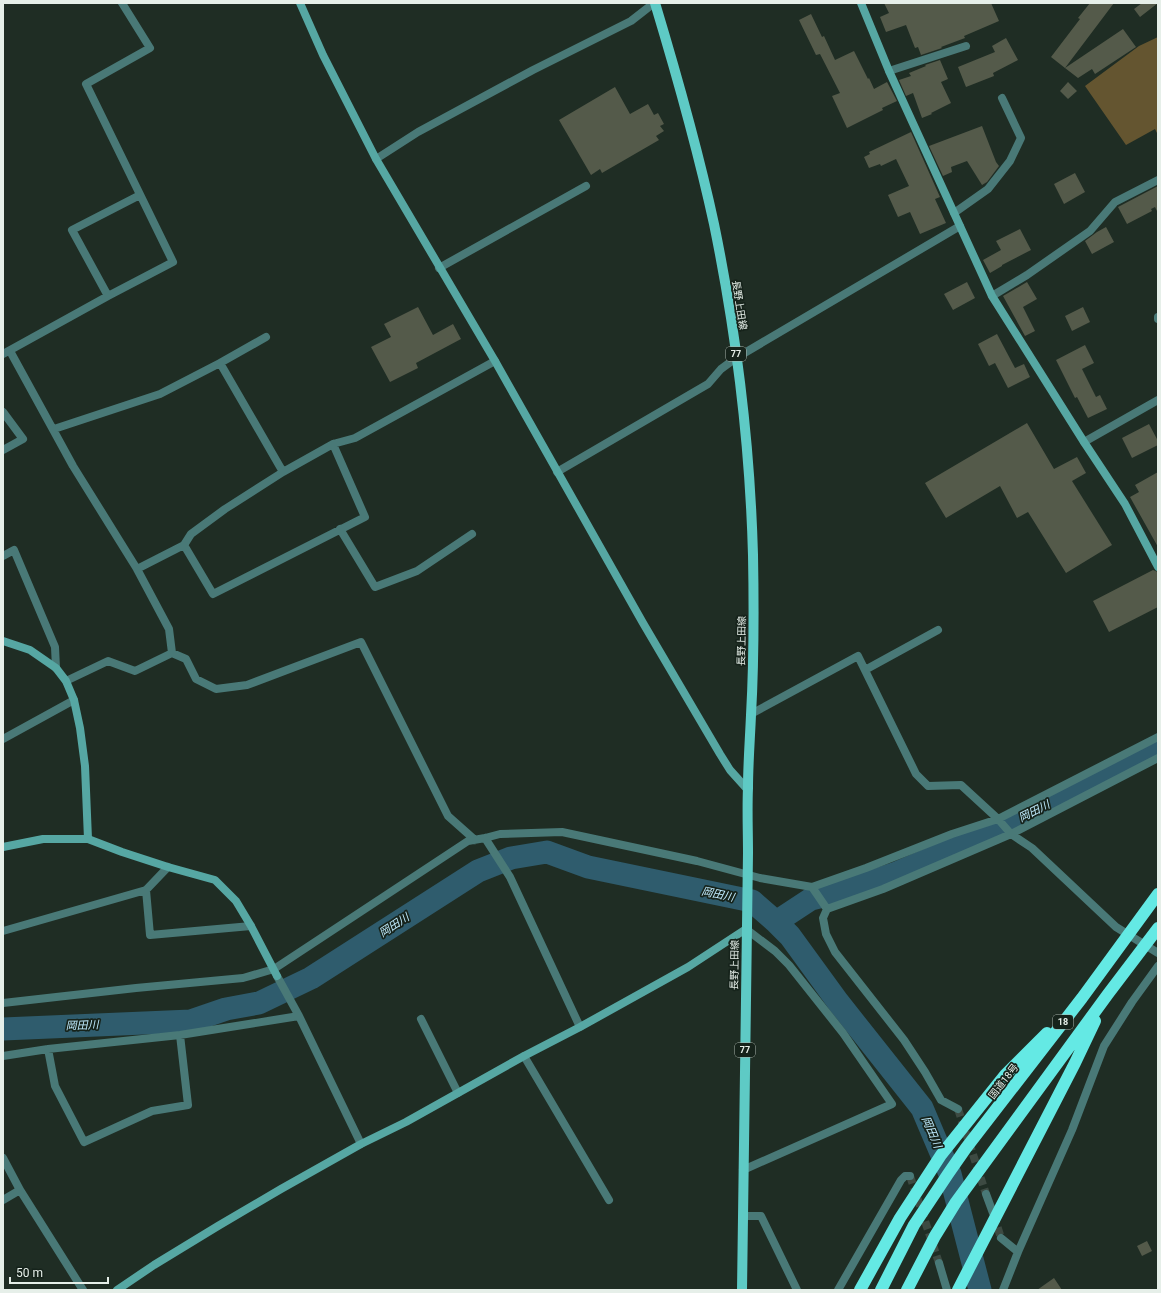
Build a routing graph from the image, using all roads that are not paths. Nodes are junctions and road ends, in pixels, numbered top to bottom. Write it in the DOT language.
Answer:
graph roads {
  1 [pos="122,3"];
  2 [pos="300,3"];
  3 [pos="655,3"];
  4 [pos="861,3"];
  5 [pos="966,46"];
  6 [pos="889,71"];
  7 [pos="1002,98"];
  8 [pos="376,159"];
  9 [pos="1158,180"];
  10 [pos="586,186"];
  11 [pos="140,195"];
  12 [pos="954,213"];
  13 [pos="960,226"];
  14 [pos="439,268"];
  15 [pos="108,296"];
  16 [pos="992,296"];
  17 [pos="266,336"];
  18 [pos="6,353"];
  19 [pos="736,358"];
  20 [pos="495,361"];
  21 [pos="220,363"];
  22 [pos="1158,400"];
  23 [pos="3,412"];
  24 [pos="54,429"];
  25 [pos="1084,442"];
  26 [pos="333,444"];
  27 [pos="3,450"];
  28 [pos="283,472"];
  29 [pos="557,472"];
  30 [pos="340,529"];
  31 [pos="472,534"];
  32 [pos="184,545"];
  33 [pos="3,556"];
  34 [pos="1158,566"];
  35 [pos="137,569"];
  36 [pos="938,630"];
  37 [pos="5,643"];
  38 [pos="172,653"];
  39 [pos="56,668"];
  40 [pos="865,670"];
  41 [pos="66,681"];
  42 [pos="74,700"];
  43 [pos="751,714"];
  44 [pos="1158,737"];
  45 [pos="3,739"];
  46 [pos="1158,758"];
  47 [pos="748,790"];
  48 [pos="999,820"];
  49 [pos="1009,833"];
  50 [pos="486,838"];
  51 [pos="88,839"];
  52 [pos="475,840"];
  53 [pos="3,847"];
  54 [pos="168,868"];
  55 [pos="748,874"];
  56 [pos="814,889"];
  57 [pos="146,890"];
  58 [pos="1158,894"];
  59 [pos="825,906"];
  60 [pos="251,926"];
  61 [pos="1158,928"];
  62 [pos="746,929"];
  63 [pos="3,932"];
  64 [pos="1128,935"];
  65 [pos="1144,945"];
  66 [pos="1158,953"];
  67 [pos="1158,966"];
  68 [pos="275,973"];
  69 [pos="1108,994"];
  70 [pos="1082,998"];
  71 [pos="3,1002"];
  72 [pos="299,1016"];
  73 [pos="421,1019"];
  74 [pos="580,1027"];
  75 [pos="180,1035"];
  76 [pos="48,1049"];
  77 [pos="3,1056"];
  78 [pos="524,1056"];
  79 [pos="458,1093"];
  80 [pos="958,1109"];
  81 [pos="361,1144"];
  82 [pos="3,1158"];
  83 [pos="743,1170"];
  84 [pos="910,1176"];
  85 [pos="20,1190"];
  86 [pos="986,1194"];
  87 [pos="3,1200"];
  88 [pos="609,1200"];
  89 [pos="993,1214"];
  90 [pos="743,1216"];
  91 [pos="1001,1238"];
  92 [pos="1018,1252"];
  93 [pos="939,1263"];
  94 [pos="83,1290"];
  95 [pos="117,1290"];
  96 [pos="742,1290"];
  97 [pos="797,1290"];
  98 [pos="838,1290"];
  99 [pos="860,1290"];
  100 [pos="881,1290"];
  101 [pos="907,1290"];
  102 [pos="947,1290"];
  103 [pos="958,1290"];
  104 [pos="1003,1290"];
  1 -- 11 [label="street"];
  2 -- 8 [label="street"];
  3 -- 8 [label="street"];
  3 -- 19 [label="main road, 長野上田線 / 77"];
  4 -- 6 [label="street"];
  5 -- 6 [label="street"];
  6 -- 12 [label="street"];
  7 -- 12 [label="street"];
  8 -- 14 [label="street"];
  9 -- 16 [label="street"];
  10 -- 14 [label="street"];
  11 -- 15 [label="street"];
  11 -- 15 [label="street"];
  12 -- 13 [label="street"];
  13 -- 16 [label="street"];
  13 -- 19 [label="street"];
  14 -- 20 [label="street"];
  15 -- 18 [label="street"];
  16 -- 25 [label="street"];
  17 -- 21 [label="street"];
  18 -- 24 [label="street"];
  19 -- 29 [label="street"];
  19 -- 43 [label="main road, 長野上田線 / 77"];
  20 -- 26 [label="street"];
  20 -- 29 [label="street"];
  21 -- 24 [label="street"];
  21 -- 28 [label="street"];
  22 -- 25 [label="street"];
  23 -- 27 [label="street"];
  24 -- 35 [label="street"];
  25 -- 34 [label="street"];
  26 -- 28 [label="street"];
  26 -- 30 [label="street"];
  28 -- 32 [label="street"];
  29 -- 47 [label="street"];
  30 -- 31 [label="street"];
  30 -- 32 [label="street"];
  32 -- 35 [label="street"];
  33 -- 39 [label="street"];
  35 -- 38 [label="street"];
  36 -- 40 [label="street"];
  37 -- 39 [label="street"];
  38 -- 41 [label="street"];
  38 -- 52 [label="street"];
  39 -- 41 [label="street"];
  40 -- 43 [label="street"];
  40 -- 48 [label="street"];
  41 -- 42 [label="street"];
  42 -- 45 [label="street"];
  42 -- 51 [label="street"];
  43 -- 47 [label="main road, 長野上田線 / 77"];
  44 -- 48 [label="street"];
  46 -- 49 [label="street"];
  47 -- 55 [label="main road, 長野上田線 / 77"];
  48 -- 49 [label="street"];
  48 -- 56 [label="street"];
  49 -- 59 [label="street"];
  49 -- 64 [label="street"];
  50 -- 52 [label="street"];
  50 -- 55 [label="street"];
  50 -- 74 [label="street"];
  51 -- 53 [label="street"];
  51 -- 54 [label="street"];
  52 -- 68 [label="street"];
  54 -- 57 [label="street"];
  54 -- 60 [label="street"];
  55 -- 56 [label="street"];
  55 -- 62 [label="main road, 長野上田線 / 77"];
  56 -- 59 [label="street"];
  57 -- 60 [label="street"];
  57 -- 63 [label="street"];
  58 -- 64 [label="highway, 国道18号 / 18"];
  59 -- 80 [label="street"];
  60 -- 68 [label="street"];
  61 -- 65 [label="highway, 18"];
  62 -- 74 [label="street"];
  62 -- 83 [label="main road, 長野上田線 / 77"];
  62 -- 83 [label="street"];
  64 -- 65 [label="street"];
  64 -- 70 [label="highway, 国道18号 / 18"];
  65 -- 66 [label="street"];
  65 -- 69 [label="highway, 18"];
  67 -- 92 [label="street"];
  68 -- 71 [label="street"];
  68 -- 72 [label="street"];
  69 -- 101 [label="highway, 18"];
  69 -- 103 [label="highway"];
  70 -- 99 [label="highway"];
  70 -- 100 [label="highway, 国道18号 / 18"];
  72 -- 75 [label="street"];
  72 -- 81 [label="street"];
  73 -- 79 [label="street"];
  74 -- 78 [label="street"];
  75 -- 76 [label="street"];
  75 -- 76 [label="street"];
  76 -- 77 [label="street"];
  78 -- 79 [label="street"];
  78 -- 88 [label="street"];
  79 -- 81 [label="street"];
  81 -- 95 [label="street"];
  82 -- 85 [label="street"];
  83 -- 90 [label="main road, 長野上田線 / 77"];
  84 -- 98 [label="street"];
  85 -- 87 [label="street"];
  85 -- 94 [label="street"];
  86 -- 89 [label="street"];
  90 -- 96 [label="main road, 長野上田線 / 77"];
  90 -- 97 [label="street"];
  91 -- 92 [label="street"];
  92 -- 104 [label="street"];
  93 -- 102 [label="street"];
}
